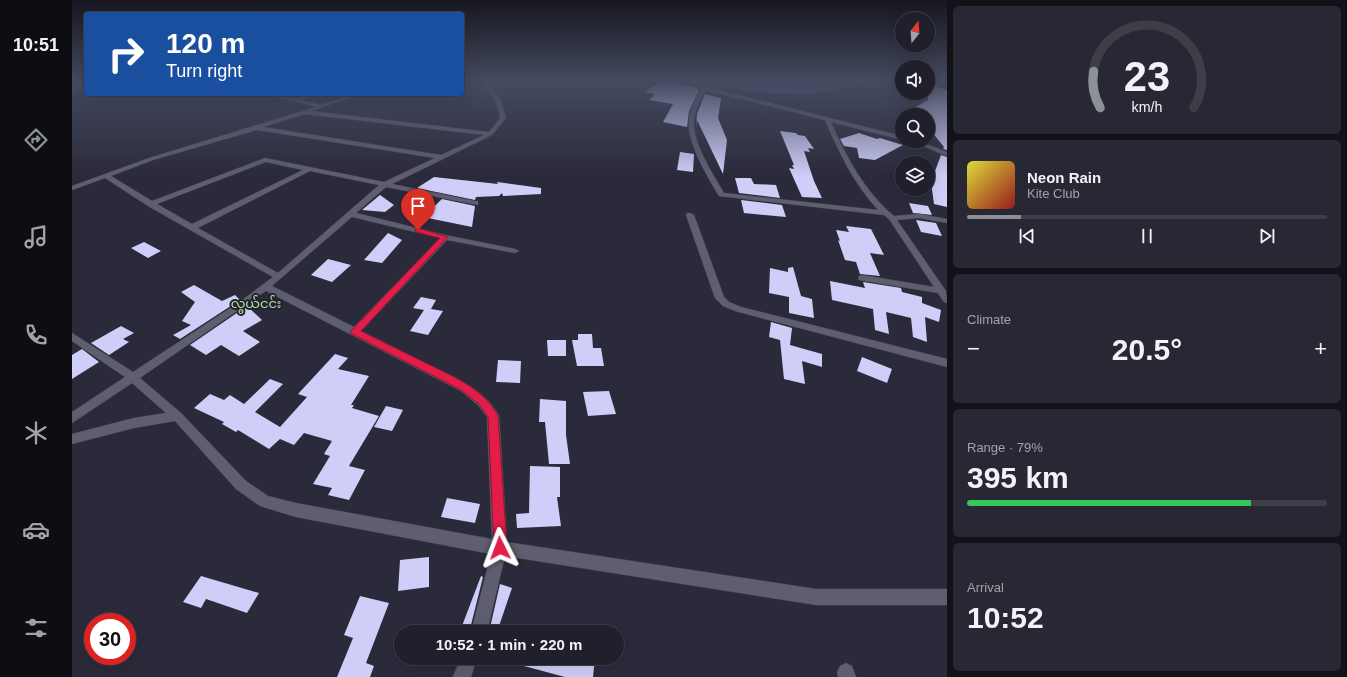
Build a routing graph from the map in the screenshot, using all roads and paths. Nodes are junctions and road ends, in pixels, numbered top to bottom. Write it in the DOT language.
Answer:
graph roads {
  1 [pos="300,113"];
  2 [pos="307,113"];
  3 [pos="502,113"];
  4 [pos="693,113"];
  5 [pos="802,113"];
  6 [pos="827,119"];
  7 [pos="255,128"];
  8 [pos="490,134"];
  9 [pos="895,136"];
  10 [pos="932,148"];
  11 [pos="947,154"];
  12 [pos="441,157"];
  13 [pos="309,169"];
  14 [pos="106,176"];
  15 [pos="384,185"];
  16 [pos="72,188"];
  17 [pos="475,203"];
  18 [pos="151,204"];
  19 [pos="884,213"];
  20 [pos="351,214"];
  21 [pos="690,215"];
  22 [pos="892,218"];
  23 [pos="947,221"];
  24 [pos="193,227"];
  25 [pos="445,237"];
  26 [pos="515,251"];
  27 [pos="279,278"];
  28 [pos="862,278"];
  29 [pos="266,287"];
  30 [pos="942,288"];
  31 [pos="947,300"];
  32 [pos="355,332"];
  33 [pos="72,336"];
  34 [pos="947,364"];
  35 [pos="132,377"];
  36 [pos="177,416"];
  37 [pos="72,418"];
  38 [pos="72,439"];
  39 [pos="500,548"];
  40 [pos="947,596"];
  41 [pos="481,625"];
  42 [pos="466,665"];
  43 [pos="462,677"];
  1 -- 7 [label="street"];
  2 -- 8 [label="street"];
  3 -- 8 [label="street"];
  4 -- 19 [label="street"];
  5 -- 6 [label="street"];
  6 -- 9 [label="street"];
  6 -- 19 [label="street"];
  7 -- 12 [label="street"];
  7 -- 14 [label="street"];
  8 -- 12 [label="street"];
  10 -- 11 [label="street"];
  12 -- 15 [label="street"];
  13 -- 15 [label="street"];
  13 -- 18 [label="street"];
  13 -- 24 [label="street"];
  14 -- 16 [label="street"];
  14 -- 18 [label="street"];
  15 -- 17 [label="street"];
  15 -- 20 [label="street"];
  18 -- 24 [label="street"];
  19 -- 22 [label="street"];
  20 -- 25 [label="street"];
  20 -- 27 [label="street"];
  21 -- 34 [label="street"];
  22 -- 23 [label="street"];
  22 -- 30 [label="street"];
  24 -- 27 [label="street"];
  25 -- 26 [label="street"];
  25 -- 32 [label="street"];
  27 -- 29 [label="street"];
  28 -- 30 [label="street"];
  29 -- 32 [label="street"];
  29 -- 35 [label="street"];
  30 -- 31 [label="street"];
  32 -- 39 [label="street"];
  33 -- 35 [label="street"];
  35 -- 36 [label="street"];
  35 -- 37 [label="street"];
  36 -- 38 [label="street"];
  36 -- 39 [label="street"];
  39 -- 40 [label="street"];
  39 -- 41 [label="street"];
  42 -- 43 [label="street"];
}
